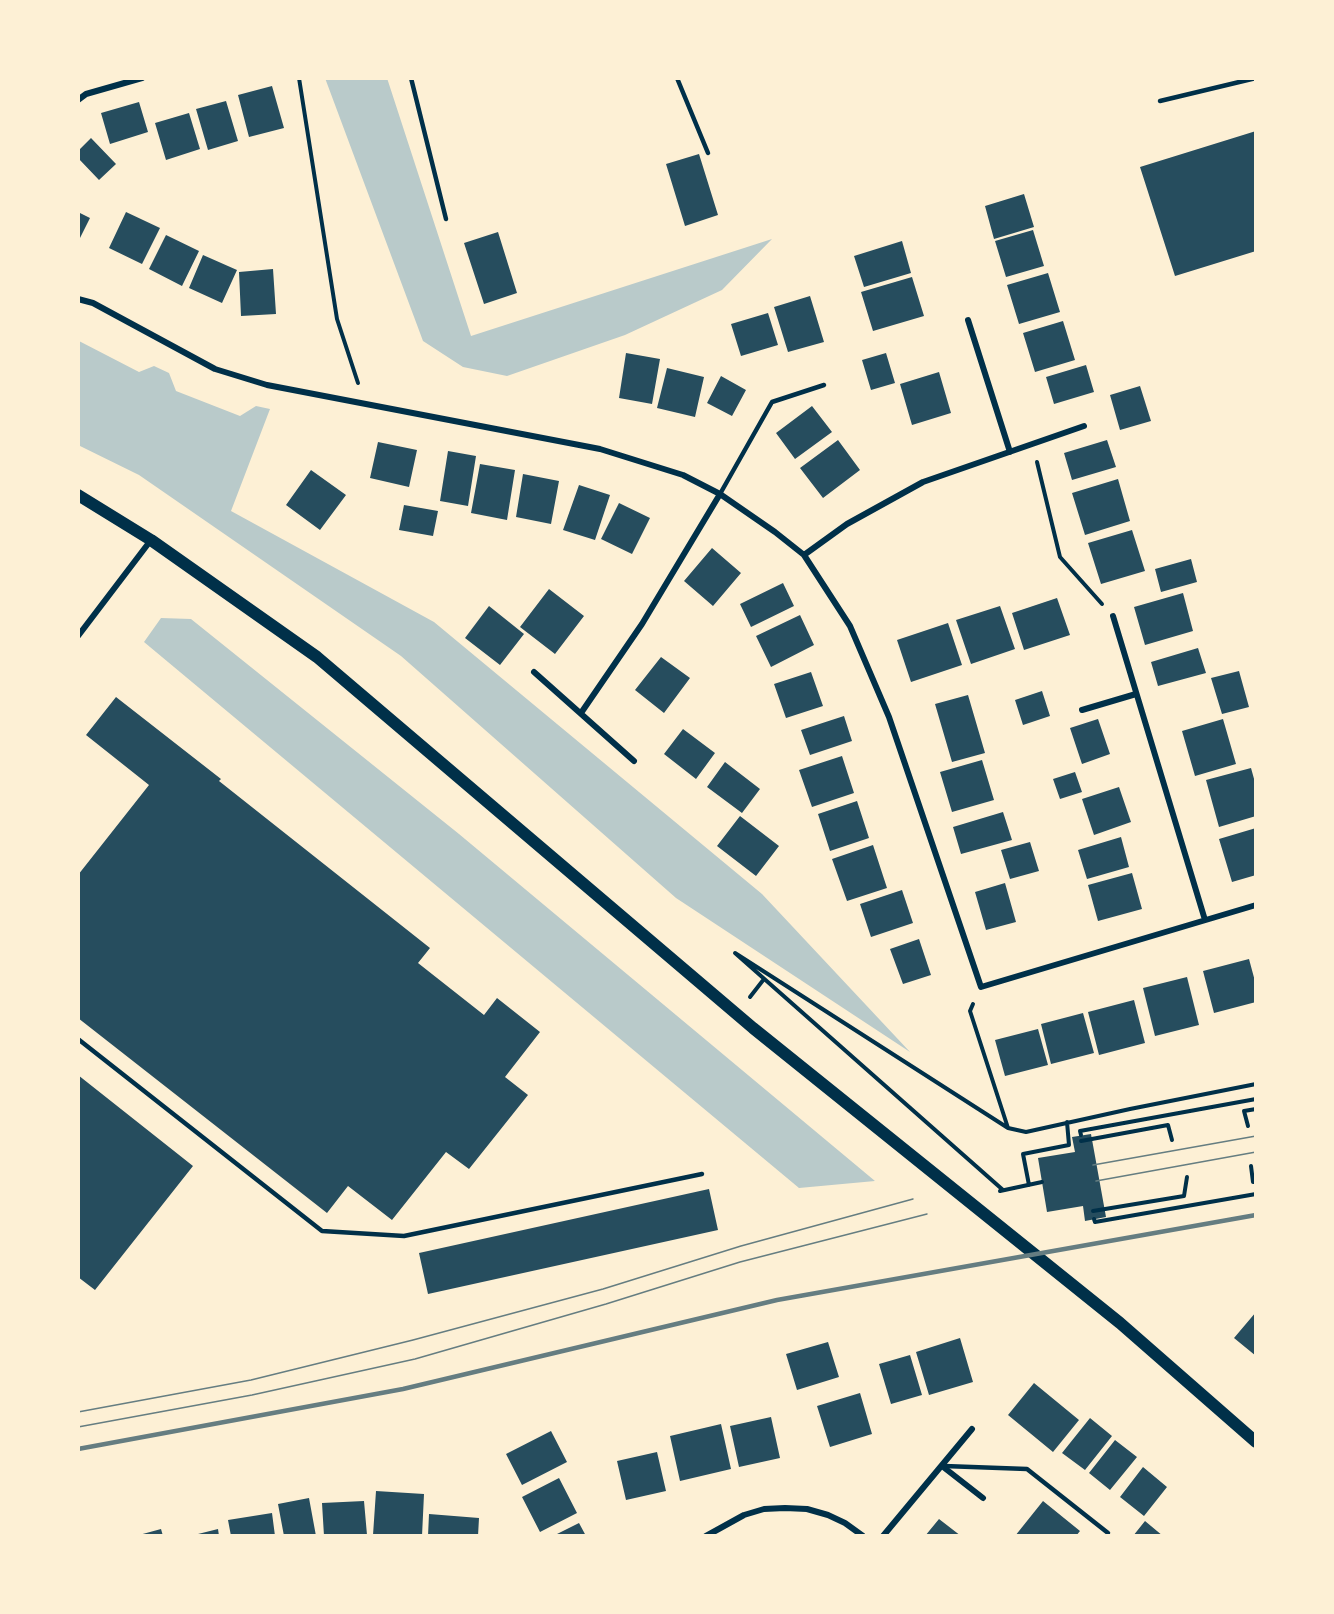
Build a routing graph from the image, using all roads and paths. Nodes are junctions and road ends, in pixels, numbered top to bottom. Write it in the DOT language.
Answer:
graph roads {
  1 [pos="141,78"];
  2 [pos="299,78"];
  3 [pos="411,78"];
  4 [pos="677,78"];
  5 [pos="1256,78"];
  6 [pos="78,100"];
  7 [pos="1160,101"];
  8 [pos="708,153"];
  9 [pos="446,219"];
  10 [pos="78,299"];
  11 [pos="968,320"];
  12 [pos="824,385"];
  13 [pos="365,404"];
  14 [pos="1084,426"];
  15 [pos="1033,444"];
  16 [pos="1010,452"];
  17 [pos="720,494"];
  18 [pos="78,495"];
  19 [pos="151,540"];
  20 [pos="804,555"];
  21 [pos="1113,616"];
  22 [pos="78,636"];
  23 [pos="534,672"];
  24 [pos="1136,694"];
  25 [pos="1082,710"];
  26 [pos="581,713"];
  27 [pos="634,761"];
  28 [pos="1256,905"];
  29 [pos="1205,920"];
  30 [pos="981,987"];
  31 [pos="78,1039"];
  32 [pos="1256,1084"];
  33 [pos="1256,1099"];
  34 [pos="1256,1108"];
  35 [pos="1067,1122"];
  36 [pos="1248,1126"];
  37 [pos="1008,1128"];
  38 [pos="1081,1135"];
  39 [pos="1172,1140"];
  40 [pos="1082,1142"];
  41 [pos="1251,1166"];
  42 [pos="702,1174"];
  43 [pos="1187,1177"];
  44 [pos="1042,1182"];
  45 [pos="1256,1182"];
  46 [pos="1029,1185"];
  47 [pos="1003,1190"];
  48 [pos="1256,1194"];
  49 [pos="964,1198"];
  50 [pos="1093,1212"];
  51 [pos="1094,1219"];
  52 [pos="972,1429"];
  53 [pos="1256,1442"];
  54 [pos="942,1466"];
  55 [pos="983,1498"];
  56 [pos="1108,1533"];
  57 [pos="706,1536"];
  58 [pos="863,1536"];
  59 [pos="883,1536"];
  1 -- 6 [label="street"];
  2 -- 13 [label="path"];
  3 -- 9 [label="lane"];
  4 -- 8 [label="lane"];
  5 -- 7 [label="lane"];
  10 -- 13 [label="street"];
  11 -- 16 [label="street"];
  12 -- 17 [label="lane"];
  13 -- 17 [label="street"];
  14 -- 15 [label="street"];
  15 -- 16 [label="street"];
  15 -- 21 [label="path"];
  16 -- 20 [label="street"];
  17 -- 20 [label="street"];
  17 -- 26 [label="street"];
  18 -- 19 [label="main road"];
  19 -- 22 [label="street"];
  19 -- 49 [label="main road"];
  20 -- 30 [label="street"];
  21 -- 24 [label="street"];
  23 -- 26 [label="street"];
  24 -- 25 [label="street"];
  24 -- 29 [label="street"];
  26 -- 27 [label="street"];
  28 -- 29 [label="street"];
  29 -- 30 [label="street"];
  30 -- 37 [label="path"];
  31 -- 42 [label="lane"];
  32 -- 35 [label="path"];
  33 -- 38 [label="path"];
  34 -- 36 [label="path"];
  35 -- 37 [label="path"];
  35 -- 46 [label="path"];
  37 -- 47 [label="path"];
  39 -- 40 [label="path"];
  41 -- 45 [label="path"];
  43 -- 50 [label="path"];
  44 -- 46 [label="path"];
  46 -- 47 [label="path"];
  47 -- 49 [label="path"];
  48 -- 51 [label="path"];
  49 -- 53 [label="main road"];
  52 -- 54 [label="street"];
  54 -- 55 [label="street"];
  54 -- 56 [label="lane"];
  54 -- 59 [label="street"];
  57 -- 58 [label="street"];
}
